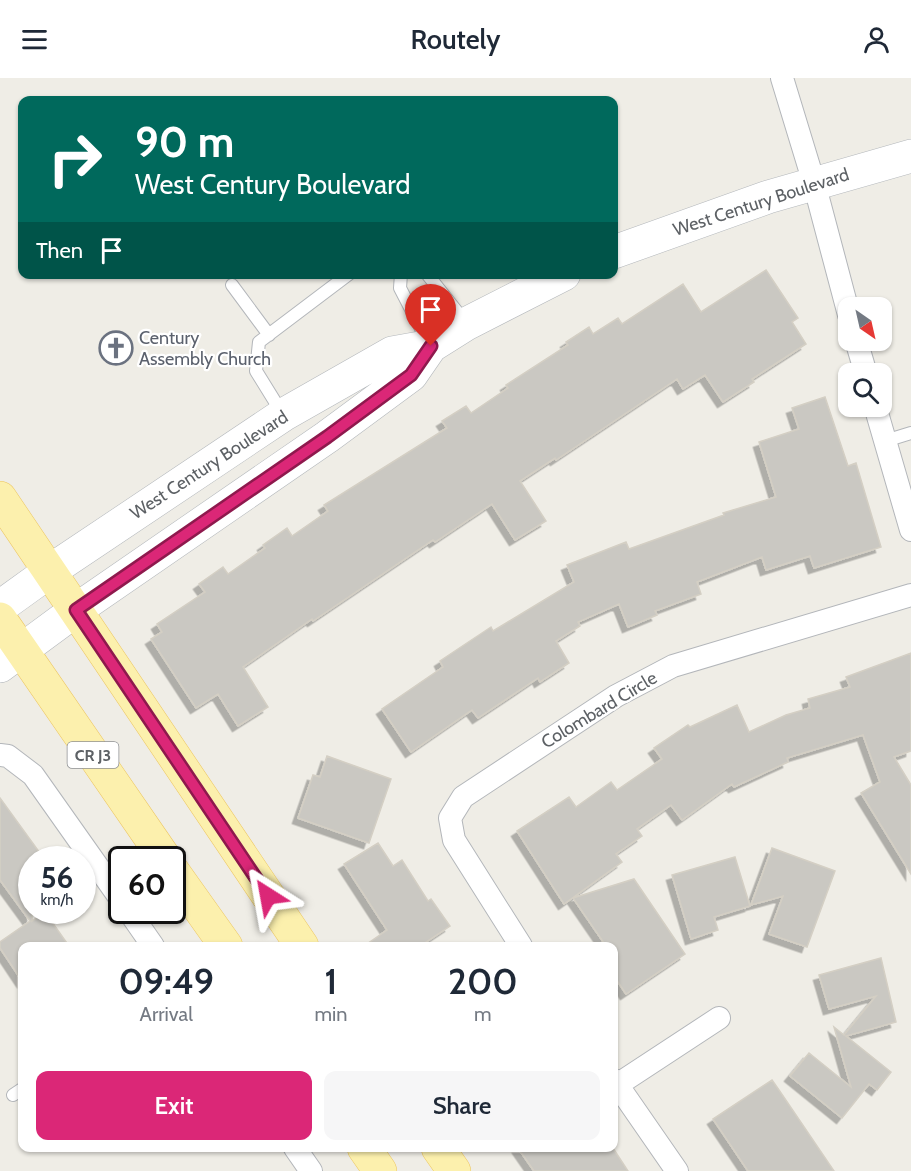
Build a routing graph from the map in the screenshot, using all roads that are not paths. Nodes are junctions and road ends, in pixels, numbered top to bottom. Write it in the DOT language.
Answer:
graph roads {
  1 [pos="782,78"];
  2 [pos="911,156"];
  3 [pos="814,183"];
  4 [pos="618,251"];
  5 [pos="343,279"];
  6 [pos="401,279"];
  7 [pos="431,279"];
  8 [pos="554,279"];
  9 [pos="232,285"];
  10 [pos="844,297"];
  11 [pos="466,324"];
  12 [pos="269,335"];
  13 [pos="431,346"];
  14 [pos="283,415"];
  15 [pos="878,417"];
  16 [pos="911,433"];
  17 [pos="885,441"];
  18 [pos="0,498"];
  19 [pos="911,530"];
  20 [pos="50,571"];
  21 [pos="911,595"];
  22 [pos="0,607"];
  23 [pos="76,610"];
  24 [pos="0,619"];
  25 [pos="11,658"];
  26 [pos="0,755"];
  27 [pos="155,846"];
  28 [pos="108,881"];
  29 [pos="186,890"];
  30 [pos="138,924"];
  31 [pos="150,942"];
  32 [pos="222,942"];
  33 [pos="299,942"];
  34 [pos="518,942"];
  35 [pos="719,1018"];
  36 [pos="618,1080"];
  37 [pos="618,1086"];
  38 [pos="297,1152"];
  39 [pos="367,1152"];
  40 [pos="441,1152"];
  41 [pos="311,1171"];
  42 [pos="380,1171"];
  43 [pos="454,1171"];
  44 [pos="677,1171"];
  1 -- 3 [label="street"];
  2 -- 3 [label="street, West Century Boulevard"];
  3 -- 4 [label="street, West Century Boulevard"];
  3 -- 10 [label="street"];
  5 -- 12 [label="lane"];
  6 -- 13 [label="lane"];
  7 -- 11 [label="lane"];
  8 -- 11 [label="street, West Century Boulevard"];
  9 -- 12 [label="lane"];
  11 -- 13 [label="street, West Century Boulevard"];
  12 -- 14 [label="lane"];
  13 -- 14 [label="street, West Century Boulevard"];
  13 -- 23 [label="street, West Century Boulevard"];
  14 -- 20 [label="street, West Century Boulevard"];
  15 -- 17 [label="street"];
  16 -- 17 [label="lane"];
  17 -- 19 [label="street"];
  18 -- 20 [label="main road"];
  20 -- 22 [label="street, West Century Boulevard"];
  20 -- 23 [label="main road"];
  21 -- 34 [label="street, Colombard Circle"];
  23 -- 25 [label="street, West Century Boulevard"];
  23 -- 33 [label="main road"];
  24 -- 25 [label="main road, CR J3"];
  25 -- 27 [label="main road, CR J3"];
  26 -- 28 [label="street"];
  29 -- 32 [label="main road"];
  30 -- 31 [label="street"];
  35 -- 36 [label="street"];
  37 -- 44 [label="street"];
  38 -- 41 [label="street"];
  39 -- 42 [label="main road"];
  40 -- 43 [label="main road"];
}
